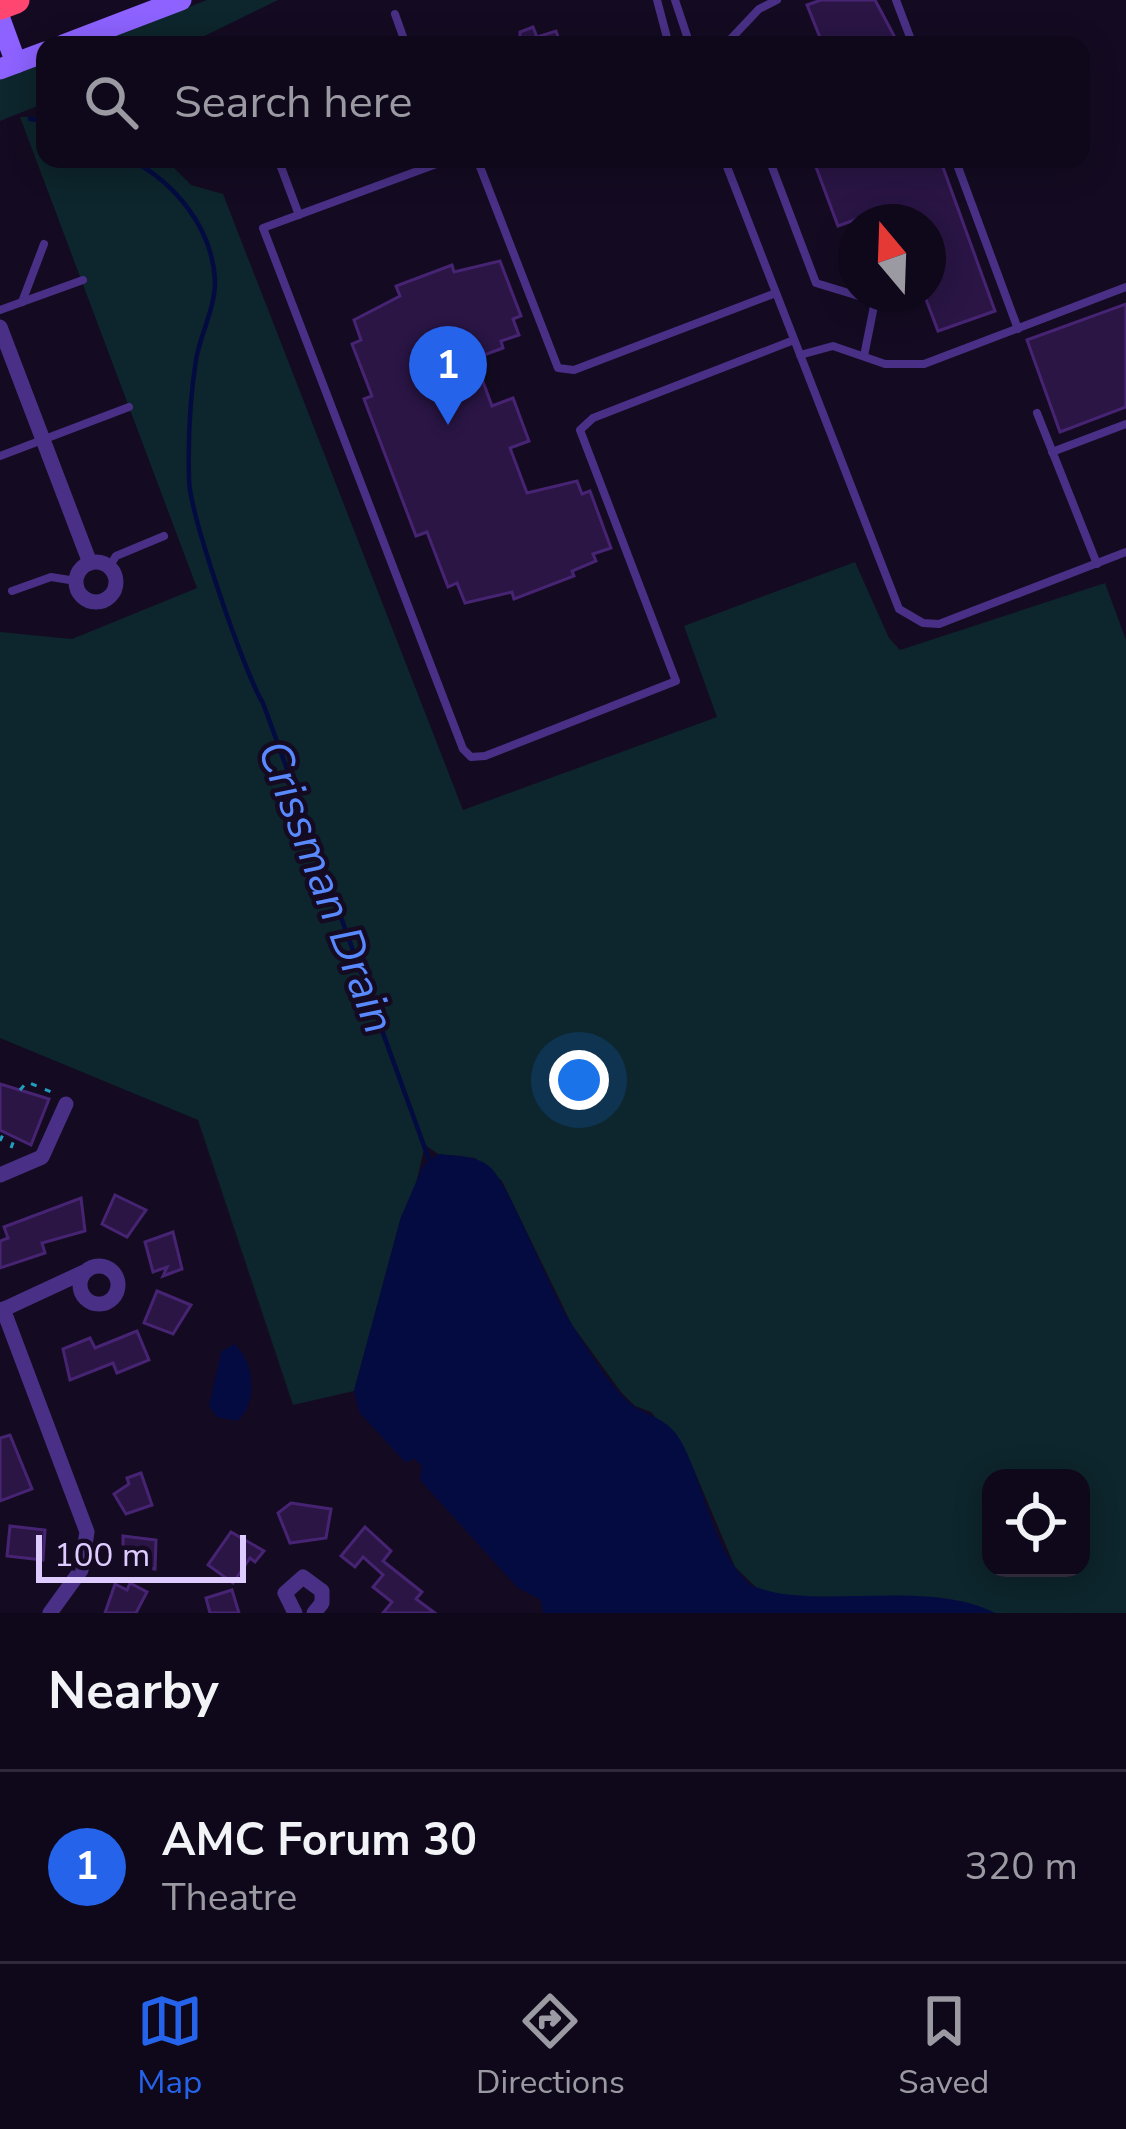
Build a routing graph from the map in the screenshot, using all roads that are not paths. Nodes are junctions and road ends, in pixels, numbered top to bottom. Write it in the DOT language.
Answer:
graph roads {
  1 [pos="16,0"];
  2 [pos="181,0"];
  3 [pos="656,0"];
  4 [pos="675,0"];
  5 [pos="777,0"];
  6 [pos="896,0"];
  7 [pos="764,3"];
  8 [pos="0,6"];
  9 [pos="395,14"];
  10 [pos="0,19"];
  11 [pos="87,36"];
  12 [pos="403,36"];
  13 [pos="667,36"];
  14 [pos="687,36"];
  15 [pos="733,36"];
  16 [pos="910,36"];
  17 [pos="8,58"];
  18 [pos="281,168"];
  19 [pos="426,168"];
  20 [pos="480,168"];
  21 [pos="727,168"];
  22 [pos="772,168"];
  23 [pos="958,168"];
  24 [pos="299,215"];
  25 [pos="44,244"];
  26 [pos="83,280"];
  27 [pos="1126,287"];
  28 [pos="776,293"];
  29 [pos="22,302"];
  30 [pos="0,310"];
  31 [pos="0,327"];
  32 [pos="1018,328"];
  33 [pos="794,340"];
  34 [pos="800,355"];
  35 [pos="864,356"];
  36 [pos="129,407"];
  37 [pos="1037,413"];
  38 [pos="1126,424"];
  39 [pos="42,440"];
  40 [pos="1052,452"];
  41 [pos="0,456"];
  42 [pos="164,536"];
  43 [pos="1126,552"];
  44 [pos="90,563"];
  45 [pos="1096,564"];
  46 [pos="109,567"];
  47 [pos="76,581"];
  48 [pos="12,591"];
  49 [pos="63,1102"];
  50 [pos="4,1171"];
  51 [pos="88,1270"];
  52 [pos="50,1291"];
  53 [pos="84,1298"];
  54 [pos="2,1310"];
  55 [pos="326,1605"];
  56 [pos="50,1613"];
  57 [pos="295,1613"];
  58 [pos="314,1613"];
  1 -- 8 [label="highway"];
  2 -- 11 [label="street"];
  3 -- 13 [label="lane"];
  4 -- 14 [label="lane"];
  5 -- 7 [label="lane"];
  6 -- 16 [label="lane"];
  7 -- 15 [label="lane"];
  9 -- 12 [label="lane"];
  10 -- 17 [label="street"];
  18 -- 24 [label="lane"];
  19 -- 24 [label="lane"];
  20 -- 28 [label="lane"];
  21 -- 28 [label="lane"];
  22 -- 35 [label="lane"];
  23 -- 32 [label="lane"];
  24 -- 33 [label="lane"];
  25 -- 29 [label="lane"];
  26 -- 29 [label="lane"];
  27 -- 32 [label="lane"];
  28 -- 33 [label="lane"];
  29 -- 30 [label="lane"];
  31 -- 39 [label="street"];
  32 -- 35 [label="lane"];
  33 -- 34 [label="lane"];
  34 -- 35 [label="lane"];
  34 -- 45 [label="lane"];
  36 -- 39 [label="lane"];
  37 -- 40 [label="lane"];
  38 -- 40 [label="lane"];
  39 -- 41 [label="lane"];
  39 -- 44 [label="street"];
  40 -- 45 [label="lane"];
  42 -- 46 [label="lane"];
  43 -- 45 [label="lane"];
  44 -- 46 [label="street"];
  44 -- 47 [label="street"];
  46 -- 47 [label="street"];
  47 -- 48 [label="lane"];
  49 -- 50 [label="street"];
  51 -- 52 [label="street"];
  51 -- 53 [label="street"];
  51 -- 53 [label="street"];
  52 -- 53 [label="street"];
  52 -- 54 [label="street"];
  54 -- 56 [label="street"];
  55 -- 57 [label="street"];
  55 -- 58 [label="street"];
}
